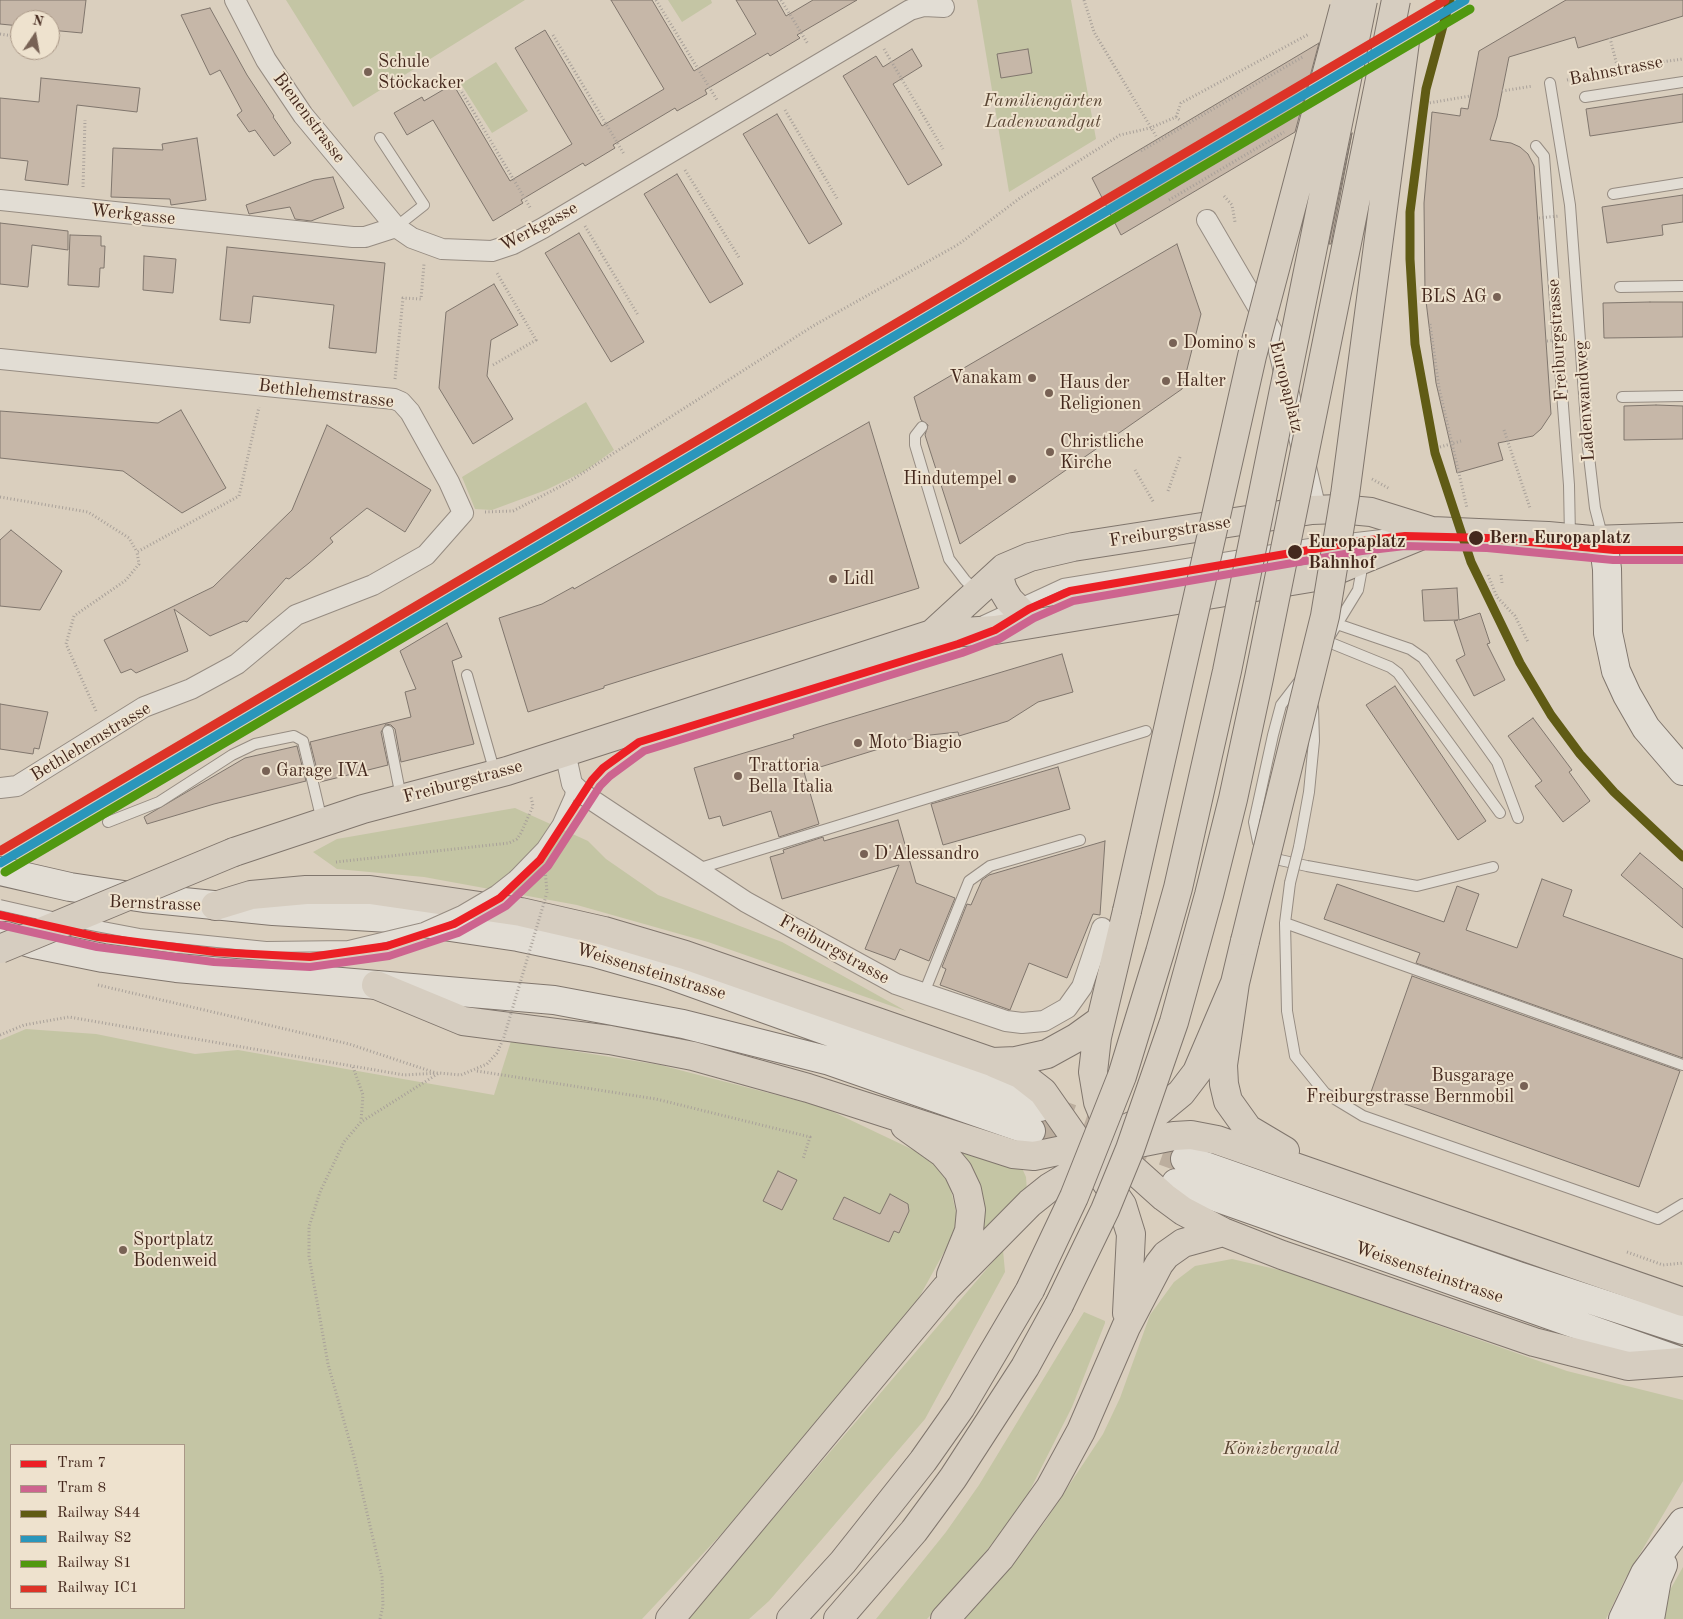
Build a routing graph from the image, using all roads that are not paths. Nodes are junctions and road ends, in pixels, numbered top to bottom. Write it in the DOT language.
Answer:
graph roads {
  1 [pos="236,0"];
  2 [pos="1346,0"];
  3 [pos="1363,0"];
  4 [pos="1396,0"];
  5 [pos="1411,0"];
  6 [pos="944,7"];
  7 [pos="1683,82"];
  8 [pos="1550,83"];
  9 [pos="1585,97"];
  10 [pos="380,138"];
  11 [pos="1536,146"];
  12 [pos="1683,183"];
  13 [pos="1613,194"];
  14 [pos="0,200"];
  15 [pos="1207,220"];
  16 [pos="396,227"];
  17 [pos="1683,286"];
  18 [pos="1620,287"];
  19 [pos="0,359"];
  20 [pos="1683,396"];
  21 [pos="1622,397"];
  22 [pos="922,428"];
  23 [pos="1316,510"];
  24 [pos="1439,531"];
  25 [pos="1683,537"];
  26 [pos="1570,538"];
  27 [pos="1603,540"];
  28 [pos="1361,549"];
  29 [pos="988,583"];
  30 [pos="1024,615"];
  31 [pos="1337,624"];
  32 [pos="932,634"];
  33 [pos="1326,642"];
  34 [pos="1311,666"];
  35 [pos="467,675"];
  36 [pos="388,731"];
  37 [pos="1146,731"];
  38 [pos="565,752"];
  39 [pos="1683,771"];
  40 [pos="495,774"];
  41 [pos="572,784"];
  42 [pos="0,788"];
  43 [pos="402,798"];
  44 [pos="1500,813"];
  45 [pos="1518,818"];
  46 [pos="108,822"];
  47 [pos="323,822"];
  48 [pos="1080,840"];
  49 [pos="1493,867"];
  50 [pos="697,869"];
  51 [pos="0,871"];
  52 [pos="0,882"];
  53 [pos="0,905"];
  54 [pos="215,906"];
  55 [pos="1285,923"];
  56 [pos="1102,928"];
  57 [pos="0,934"];
  58 [pos="0,949"];
  59 [pos="1235,983"];
  60 [pos="376,985"];
  61 [pos="924,993"];
  62 [pos="1101,1020"];
  63 [pos="992,1062"];
  64 [pos="1683,1065"];
  65 [pos="881,1110"];
  66 [pos="1114,1143"];
  67 [pos="1087,1154"];
  68 [pos="1327,1177"];
  69 [pos="1683,1204"];
  70 [pos="1223,1232"];
  71 [pos="946,1288"];
  72 [pos="1677,1295"];
  73 [pos="1126,1326"];
  74 [pos="1683,1330"];
  75 [pos="1683,1362"];
  76 [pos="1683,1523"];
  77 [pos="670,1619"];
  78 [pos="791,1619"];
  79 [pos="838,1619"];
  80 [pos="944,1619"];
  81 [pos="1623,1619"];
  82 [pos="1650,1619"];
  1 -- 16 [label="street, Bienenstrasse"];
  2 -- 62 [label="main road, bridge"];
  3 -- 78 [label="main road, bridge"];
  4 -- 79 [label="main road, bridge"];
  5 -- 59 [label="main road, bridge"];
  6 -- 16 [label="street, Werkgasse"];
  7 -- 9 [label="lane, Bahnstrasse"];
  8 -- 27 [label="lane, Ladenwandweg"];
  10 -- 16 [label="lane"];
  11 -- 26 [label="lane, Freiburgstrasse"];
  12 -- 13 [label="lane"];
  14 -- 16 [label="street, Werkgasse"];
  15 -- 23 [label="street, Europaplatz"];
  17 -- 18 [label="lane"];
  19 -- 42 [label="street, Bethlehemstrasse"];
  20 -- 21 [label="lane"];
  22 -- 29 [label="lane"];
  23 -- 24 [label="main road, Freiburgstrasse"];
  23 -- 29 [label="main road, Freiburgstrasse"];
  24 -- 26 [label="main road, Freiburgstrasse"];
  24 -- 28 [label="main road, Freiburgstrasse"];
  25 -- 27 [label="main road, Freiburgstrasse"];
  26 -- 27 [label="main road, Freiburgstrasse"];
  27 -- 39 [label="main road"];
  28 -- 30 [label="main road, Freiburgstrasse"];
  28 -- 31 [label="lane"];
  29 -- 30 [label="main road"];
  29 -- 32 [label="main road, Freiburgstrasse"];
  30 -- 32 [label="main road, Freiburgstrasse"];
  31 -- 33 [label="lane"];
  31 -- 45 [label="lane"];
  32 -- 38 [label="main road, Freiburgstrasse"];
  33 -- 34 [label="lane"];
  33 -- 44 [label="lane"];
  34 -- 49 [label="lane"];
  34 -- 55 [label="lane, bridge"];
  35 -- 40 [label="lane"];
  36 -- 43 [label="lane"];
  37 -- 50 [label="lane"];
  38 -- 40 [label="main road, Freiburgstrasse"];
  38 -- 41 [label="street"];
  40 -- 43 [label="main road, Freiburgstrasse"];
  41 -- 50 [label="street, Freiburgstrasse"];
  41 -- 53 [label="lane, bridge"];
  43 -- 47 [label="main road, Freiburgstrasse"];
  46 -- 47 [label="lane"];
  47 -- 58 [label="main road, Freiburgstrasse, bridge"];
  48 -- 61 [label="lane"];
  50 -- 61 [label="street, Freiburgstrasse"];
  51 -- 54 [label="main road, Bernstrasse"];
  52 -- 54 [label="main road, Bernstrasse"];
  54 -- 60 [label="main road, Weissensteinstrasse"];
  54 -- 63 [label="main road"];
  55 -- 64 [label="lane"];
  55 -- 69 [label="lane"];
  56 -- 61 [label="street, Freiburgstrasse"];
  57 -- 60 [label="main road"];
  59 -- 66 [label="main road"];
  59 -- 68 [label="main road"];
  60 -- 65 [label="main road"];
  62 -- 63 [label="main road"];
  62 -- 66 [label="main road"];
  63 -- 67 [label="main road"];
  65 -- 67 [label="main road"];
  65 -- 71 [label="main road"];
  66 -- 67 [label="main road"];
  66 -- 68 [label="main road"];
  66 -- 70 [label="main road"];
  67 -- 71 [label="main road"];
  67 -- 73 [label="main road"];
  68 -- 72 [label="main road"];
  70 -- 73 [label="main road"];
  70 -- 75 [label="main road"];
  71 -- 77 [label="main road"];
  73 -- 80 [label="main road"];
  74 -- 75 [label="main road, Weissensteinstrasse"];
  76 -- 81 [label="main road"];
  76 -- 82 [label="main road"];
}
